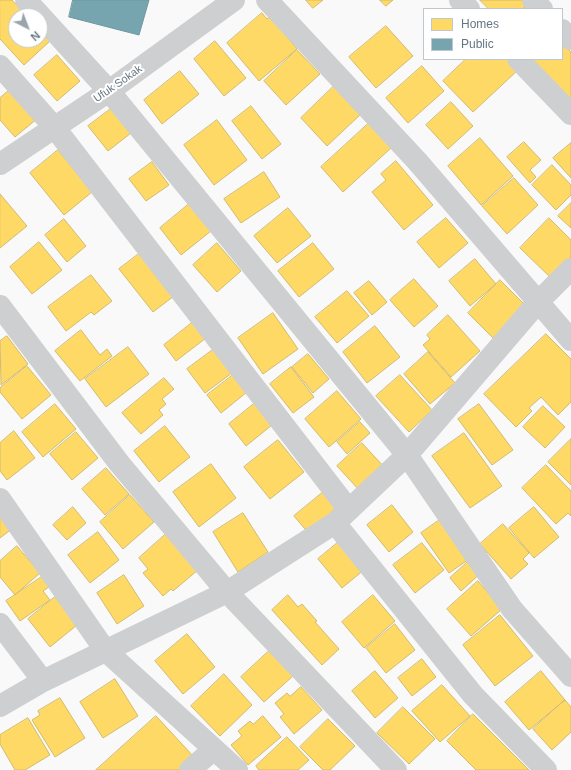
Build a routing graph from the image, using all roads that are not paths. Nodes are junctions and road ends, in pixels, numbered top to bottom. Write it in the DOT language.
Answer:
graph roads {
  1 [pos="26,0"];
  2 [pos="234,0"];
  3 [pos="267,0"];
  4 [pos="460,0"];
  5 [pos="533,0"];
  6 [pos="467,8"];
  7 [pos="541,8"];
  8 [pos="563,31"];
  9 [pos="571,39"];
  10 [pos="519,60"];
  11 [pos="0,66"];
  12 [pos="109,91"];
  13 [pos="571,114"];
  14 [pos="55,128"];
  15 [pos="0,164"];
  16 [pos="571,269"];
  17 [pos="538,302"];
  18 [pos="0,306"];
  19 [pos="571,340"];
  20 [pos="407,455"];
  21 [pos="0,499"];
  22 [pos="342,517"];
  23 [pos="227,592"];
  24 [pos="0,624"];
  25 [pos="105,650"];
  26 [pos="571,676"];
  27 [pos="43,681"];
  28 [pos="0,706"];
  29 [pos="214,749"];
  30 [pos="190,770"];
  31 [pos="237,770"];
  32 [pos="396,770"];
  33 [pos="546,770"];
  1 -- 12 [label="street"];
  2 -- 12 [label="street, Ufuk Sokak"];
  3 -- 17 [label="street"];
  4 -- 6 [label="street"];
  5 -- 7 [label="street"];
  8 -- 9 [label="street"];
  10 -- 13 [label="street"];
  11 -- 14 [label="street"];
  12 -- 14 [label="street, Ufuk Sokak"];
  12 -- 20 [label="street"];
  14 -- 15 [label="street, Ufuk Sokak"];
  14 -- 22 [label="street"];
  16 -- 17 [label="street"];
  17 -- 19 [label="street"];
  17 -- 20 [label="street"];
  18 -- 23 [label="street"];
  20 -- 22 [label="street"];
  20 -- 26 [label="street"];
  21 -- 25 [label="street"];
  22 -- 23 [label="street"];
  22 -- 33 [label="street"];
  23 -- 25 [label="street"];
  23 -- 32 [label="street"];
  24 -- 27 [label="street"];
  25 -- 27 [label="street"];
  25 -- 29 [label="street"];
  27 -- 28 [label="street"];
  29 -- 30 [label="street"];
  29 -- 31 [label="street"];
}
